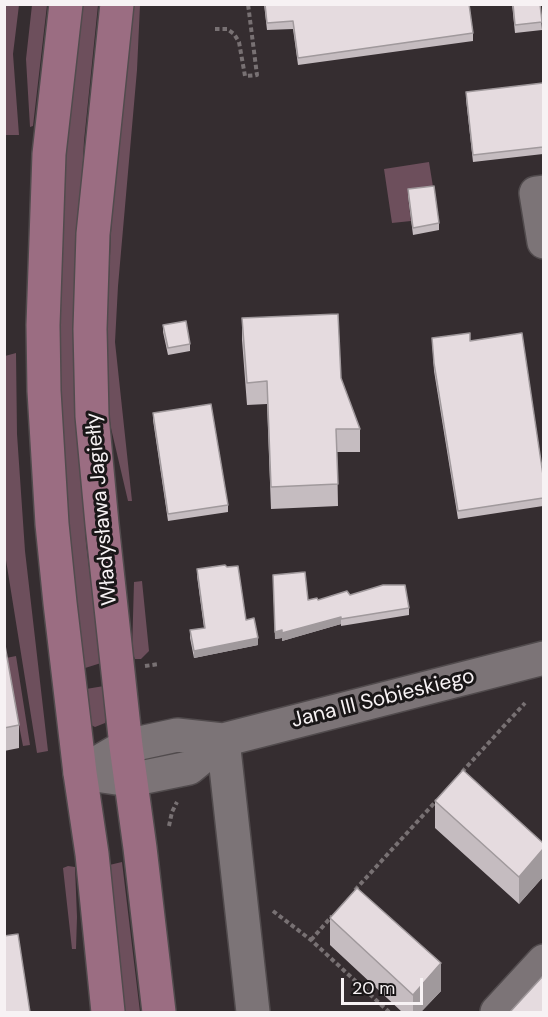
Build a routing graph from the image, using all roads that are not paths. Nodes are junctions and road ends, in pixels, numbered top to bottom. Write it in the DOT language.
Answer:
graph roads {
  1 [pos="66,4"];
  2 [pos="117,4"];
  3 [pos="543,192"];
  4 [pos="543,242"];
  5 [pos="543,658"];
  6 [pos="223,740"];
  7 [pos="126,746"];
  8 [pos="80,773"];
  9 [pos="130,780"];
  10 [pos="543,962"];
  11 [pos="108,1012"];
  12 [pos="159,1012"];
  13 [pos="253,1012"];
  14 [pos="498,1012"];
  1 -- 8 [label="main road"];
  2 -- 7 [label="main road, Władysława Jagiełły"];
  3 -- 4 [label="street"];
  5 -- 6 [label="street, Jana III Sobieskiego"];
  6 -- 7 [label="street, Jana III Sobieskiego"];
  6 -- 9 [label="street, Jana III Sobieskiego"];
  6 -- 13 [label="street"];
  7 -- 8 [label="street, Jana III Sobieskiego"];
  7 -- 9 [label="main road, Władysława Jagiełły"];
  8 -- 9 [label="street, Jana III Sobieskiego"];
  8 -- 11 [label="main road"];
  9 -- 12 [label="main road, Władysława Jagiełły"];
  10 -- 14 [label="street"];
}
